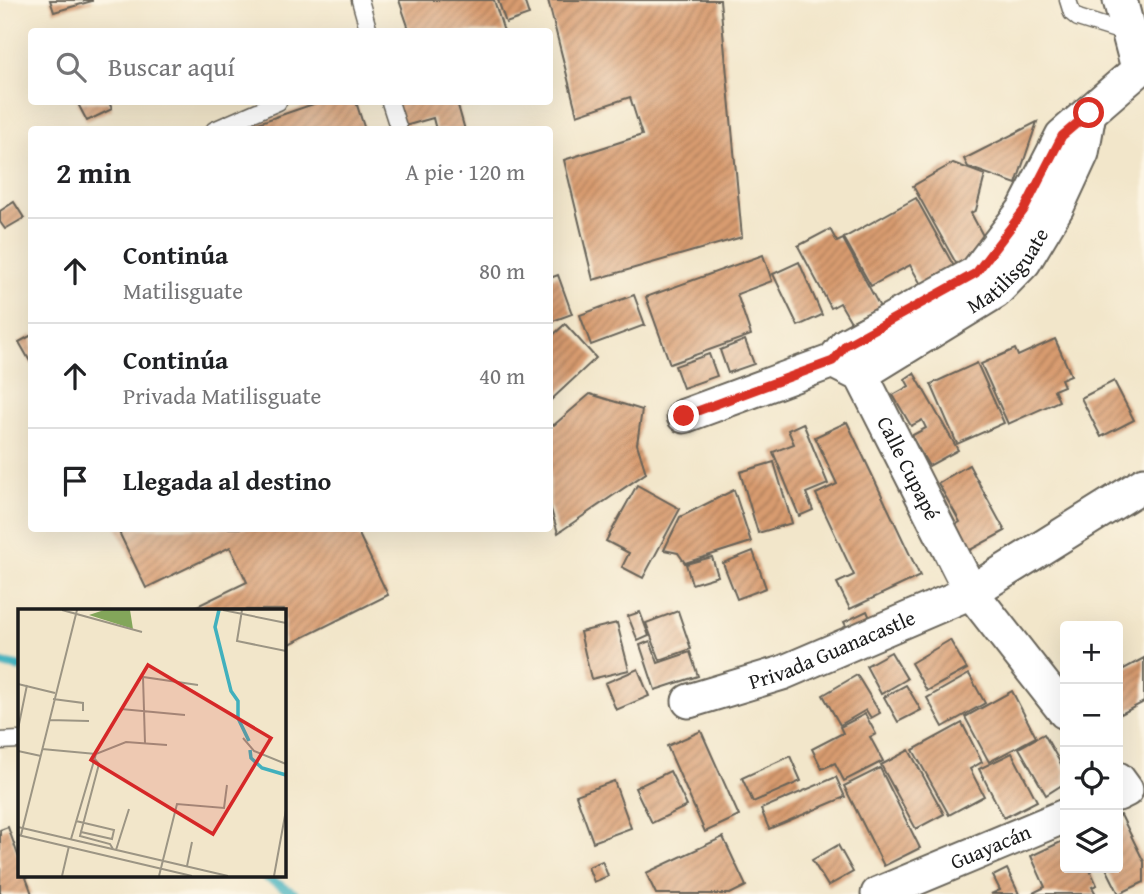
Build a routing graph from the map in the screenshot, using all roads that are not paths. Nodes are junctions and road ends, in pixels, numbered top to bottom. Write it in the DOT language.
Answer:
graph roads {
  1 [pos="1068,0"];
  2 [pos="1120,0"];
  3 [pos="361,2"];
  4 [pos="368,28"];
  5 [pos="1129,34"];
  6 [pos="1141,67"];
  7 [pos="271,105"];
  8 [pos="391,105"];
  9 [pos="223,126"];
  10 [pos="398,126"];
  11 [pos="846,360"];
  12 [pos="684,416"];
  13 [pos="1144,484"];
  14 [pos="971,592"];
  15 [pos="689,701"];
  16 [pos="1060,706"];
  17 [pos="18,740"];
  18 [pos="0,741"];
  19 [pos="1060,818"];
  20 [pos="878,894"];
  1 -- 5 [label="lane"];
  2 -- 5 [label="street"];
  3 -- 4 [label="lane"];
  5 -- 6 [label="street"];
  6 -- 11 [label="street, Matilisguate"];
  7 -- 9 [label="lane"];
  8 -- 10 [label="lane"];
  11 -- 12 [label="street, Matilisguate"];
  11 -- 14 [label="street, Calle Cupapé"];
  13 -- 14 [label="street, Privada Guanacastle"];
  14 -- 15 [label="street, Privada Guanacastle"];
  14 -- 16 [label="street, Calle Cupapé"];
  17 -- 18 [label="lane"];
  19 -- 20 [label="street, Guayacán"];
}
